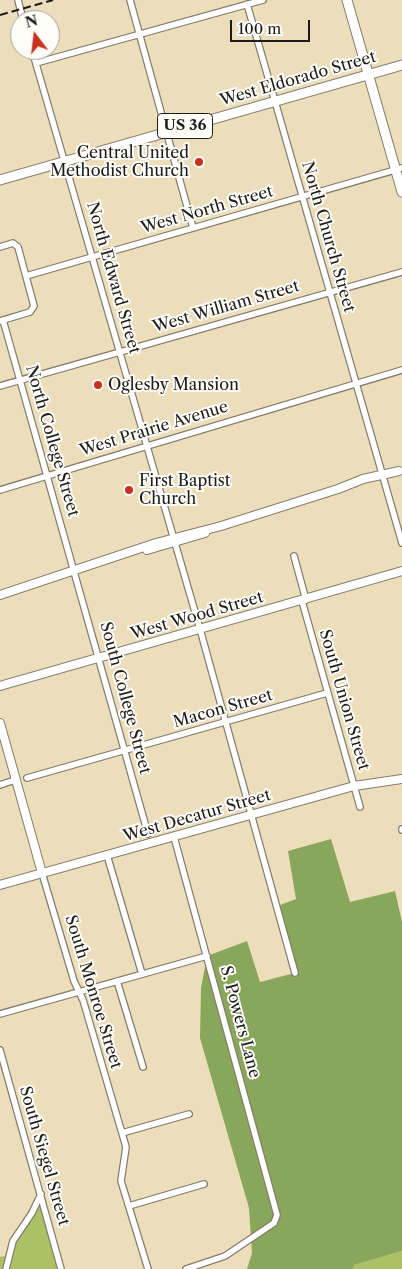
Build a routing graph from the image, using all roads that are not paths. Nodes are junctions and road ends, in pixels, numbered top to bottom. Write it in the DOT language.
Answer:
graph roads {
  1 [pos="130,0"];
  2 [pos="263,0"];
  3 [pos="347,0"];
  4 [pos="247,4"];
  5 [pos="140,34"];
  6 [pos="35,60"];
  7 [pos="36,63"];
  8 [pos="402,65"];
  9 [pos="370,74"];
  10 [pos="275,101"];
  11 [pos="166,131"];
  12 [pos="65,160"];
  13 [pos="399,169"];
  14 [pos="0,180"];
  15 [pos="402,192"];
  16 [pos="302,197"];
  17 [pos="193,228"];
  18 [pos="0,247"];
  19 [pos="92,258"];
  20 [pos="402,272"];
  21 [pos="26,276"];
  22 [pos="330,292"];
  23 [pos="2,320"];
  24 [pos="119,351"];
  25 [pos="402,370"];
  26 [pos="20,380"];
  27 [pos="356,383"];
  28 [pos="0,386"];
  29 [pos="147,445"];
  30 [pos="401,471"];
  31 [pos="48,476"];
  32 [pos="383,476"];
  33 [pos="0,490"];
  34 [pos="174,540"];
  35 [pos="402,544"];
  36 [pos="294,556"];
  37 [pos="75,570"];
  38 [pos="402,571"];
  39 [pos="19,587"];
  40 [pos="0,589"];
  41 [pos="0,595"];
  42 [pos="304,600"];
  43 [pos="200,629"];
  44 [pos="100,658"];
  45 [pos="0,686"];
  46 [pos="327,693"];
  47 [pos="226,722"];
  48 [pos="0,723"];
  49 [pos="125,750"];
  50 [pos="27,778"];
  51 [pos="402,779"];
  52 [pos="16,780"];
  53 [pos="0,784"];
  54 [pos="354,786"];
  55 [pos="360,808"];
  56 [pos="252,815"];
  57 [pos="148,834"];
  58 [pos="174,837"];
  59 [pos="107,855"];
  60 [pos="42,873"];
  61 [pos="0,885"];
  62 [pos="208,956"];
  63 [pos="295,973"];
  64 [pos="142,974"];
  65 [pos="117,981"];
  66 [pos="78,992"];
  67 [pos="0,1014"];
  68 [pos="0,1050"];
  69 [pos="143,1067"];
  70 [pos="189,1114"];
  71 [pos="122,1133"];
  72 [pos="204,1184"];
  73 [pos="41,1194"];
  74 [pos="129,1206"];
  75 [pos="6,1269"];
  76 [pos="61,1269"];
  77 [pos="148,1269"];
  78 [pos="186,1269"];
  1 -- 5 [label="street"];
  2 -- 4 [label="street"];
  3 -- 9 [label="main road"];
  4 -- 5 [label="street"];
  4 -- 10 [label="street, North Church Street"];
  5 -- 7 [label="street"];
  5 -- 11 [label="street"];
  6 -- 7 [label="street, North Edward Street"];
  7 -- 12 [label="street, North Edward Street"];
  8 -- 9 [label="main road, West Eldorado Street / US 36"];
  9 -- 10 [label="main road, West Eldorado Street / US 36"];
  9 -- 13 [label="main road"];
  10 -- 11 [label="main road, West Eldorado Street / US 36"];
  10 -- 16 [label="street, North Church Street"];
  11 -- 12 [label="main road, West Eldorado Street / US 36"];
  11 -- 17 [label="street"];
  12 -- 14 [label="main road, West Eldorado Street / US 36"];
  12 -- 19 [label="street, North Edward Street"];
  13 -- 15 [label="main road"];
  13 -- 16 [label="street, West North Street"];
  16 -- 17 [label="street, West North Street"];
  16 -- 22 [label="street, North Church Street"];
  17 -- 19 [label="street, West North Street"];
  18 -- 21 [label="street"];
  19 -- 21 [label="street, West North Street"];
  19 -- 24 [label="street, North Edward Street"];
  20 -- 22 [label="street, West William Street"];
  21 -- 23 [label="street"];
  22 -- 24 [label="street, West William Street"];
  22 -- 27 [label="street, North Church Street"];
  23 -- 26 [label="street, North College Street"];
  24 -- 26 [label="street, West William Street"];
  24 -- 29 [label="street, North Edward Street"];
  25 -- 27 [label="street, West Prairie Avenue"];
  26 -- 28 [label="street, West William Street"];
  26 -- 31 [label="street, North College Street"];
  27 -- 29 [label="street, West Prairie Avenue"];
  27 -- 32 [label="street, North Church Street"];
  29 -- 31 [label="street, West Prairie Avenue"];
  29 -- 34 [label="street, North Edward Street"];
  30 -- 32 [label="street"];
  31 -- 33 [label="street, West Prairie Avenue"];
  31 -- 37 [label="street, North College Street"];
  32 -- 34 [label="street"];
  32 -- 35 [label="street, North Church Street"];
  34 -- 37 [label="street"];
  34 -- 43 [label="street, North Edward Street"];
  36 -- 42 [label="street, South Union Street"];
  37 -- 39 [label="street"];
  37 -- 44 [label="street, South College Street"];
  38 -- 42 [label="street, West Wood Street"];
  39 -- 40 [label="street"];
  39 -- 41 [label="street"];
  42 -- 43 [label="street, West Wood Street"];
  42 -- 46 [label="street, South Union Street"];
  43 -- 44 [label="street, West Wood Street"];
  43 -- 47 [label="street, North Edward Street"];
  44 -- 45 [label="street, West Wood Street"];
  44 -- 49 [label="street, South College Street"];
  46 -- 47 [label="street, Macon Street"];
  46 -- 54 [label="street, South Union Street"];
  47 -- 49 [label="street, Macon Street"];
  47 -- 56 [label="street, North Edward Street"];
  48 -- 52 [label="street, South Monroe Street"];
  49 -- 50 [label="street, Macon Street"];
  49 -- 57 [label="street, South College Street"];
  51 -- 54 [label="street, West Decatur Street"];
  52 -- 53 [label="street"];
  52 -- 60 [label="street, South Monroe Street"];
  54 -- 55 [label="street, South Union Street"];
  54 -- 56 [label="street, West Decatur Street"];
  56 -- 58 [label="street, West Decatur Street"];
  56 -- 63 [label="street, North Edward Street"];
  58 -- 59 [label="street, West Decatur Street"];
  58 -- 62 [label="street, S. Powers Lane"];
  59 -- 60 [label="street, West Decatur Street"];
  59 -- 64 [label="street"];
  60 -- 61 [label="street, West Decatur Street"];
  60 -- 66 [label="street, South Monroe Street"];
  62 -- 64 [label="street"];
  62 -- 78 [label="street, S. Powers Lane"];
  64 -- 65 [label="street"];
  65 -- 66 [label="street"];
  65 -- 69 [label="street"];
  66 -- 67 [label="street"];
  66 -- 71 [label="street, South Monroe Street"];
  68 -- 73 [label="street, South Siegel Street"];
  70 -- 71 [label="street"];
  71 -- 74 [label="street, South Monroe Street"];
  72 -- 74 [label="street"];
  73 -- 75 [label="street"];
  73 -- 76 [label="street, South Siegel Street"];
  74 -- 77 [label="street, South Monroe Street"];
}
